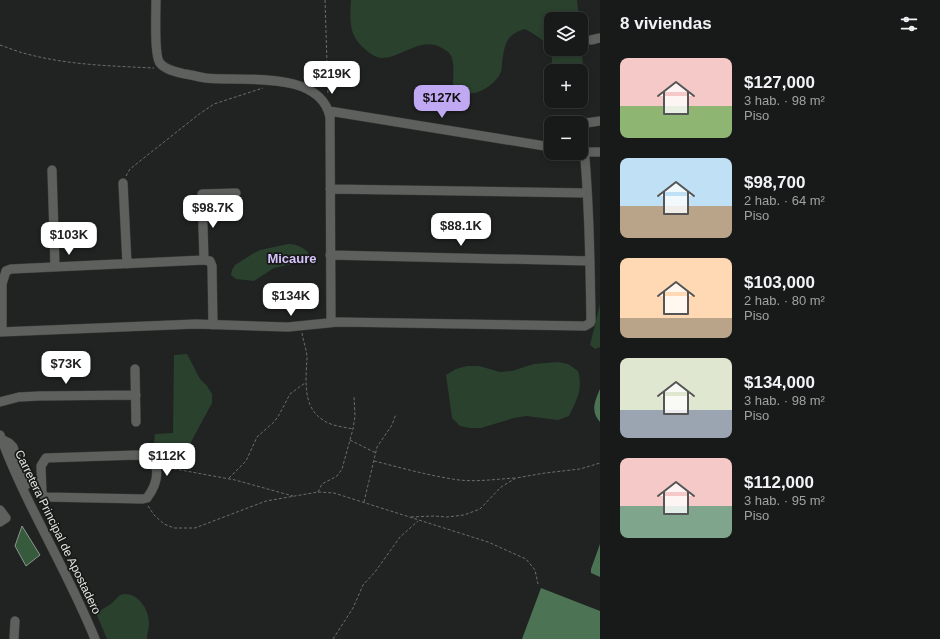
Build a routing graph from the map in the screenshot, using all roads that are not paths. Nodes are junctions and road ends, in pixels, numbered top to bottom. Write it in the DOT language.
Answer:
graph roads {
  1 [pos="156,0"];
  2 [pos="329,111"];
  3 [pos="600,121"];
  4 [pos="588,123"];
  5 [pos="544,146"];
  6 [pos="588,152"];
  7 [pos="600,152"];
  8 [pos="584,160"];
  9 [pos="52,170"];
  10 [pos="123,183"];
  11 [pos="330,189"];
  12 [pos="236,193"];
  13 [pos="587,193"];
  14 [pos="330,255"];
  15 [pos="204,260"];
  16 [pos="590,261"];
  17 [pos="127,264"];
  18 [pos="55,267"];
  19 [pos="331,322"];
  20 [pos="213,325"];
  21 [pos="1,332"];
  22 [pos="135,369"];
  23 [pos="136,395"];
  24 [pos="0,402"];
  25 [pos="136,422"];
  26 [pos="1,437"];
  27 [pos="0,450"];
  28 [pos="11,465"];
  29 [pos="42,485"];
  30 [pos="23,486"];
  31 [pos="0,510"];
  32 [pos="0,522"];
  33 [pos="15,621"];
  34 [pos="14,639"];
  35 [pos="95,639"];
  1 -- 2 [label="street"];
  2 -- 5 [label="street"];
  2 -- 11 [label="street"];
  3 -- 4 [label="street"];
  6 -- 7 [label="street"];
  8 -- 13 [label="street"];
  9 -- 18 [label="street"];
  10 -- 17 [label="street"];
  11 -- 13 [label="street"];
  11 -- 14 [label="street"];
  12 -- 15 [label="street"];
  13 -- 16 [label="street"];
  14 -- 16 [label="street"];
  14 -- 19 [label="street"];
  15 -- 17 [label="street"];
  15 -- 20 [label="street"];
  16 -- 19 [label="street"];
  17 -- 18 [label="street"];
  18 -- 21 [label="street"];
  19 -- 20 [label="street"];
  20 -- 21 [label="street"];
  22 -- 23 [label="street"];
  23 -- 24 [label="street"];
  23 -- 25 [label="street"];
  26 -- 28 [label="street, Carretera Principal de Apostadero"];
  26 -- 30 [label="street"];
  27 -- 28 [label="street"];
  28 -- 30 [label="street, Carretera Principal de Apostadero"];
  29 -- 29 [label="street"];
  29 -- 30 [label="street"];
  30 -- 35 [label="street, Carretera Principal de Apostadero"];
  31 -- 32 [label="street"];
  33 -- 34 [label="street"];
}
